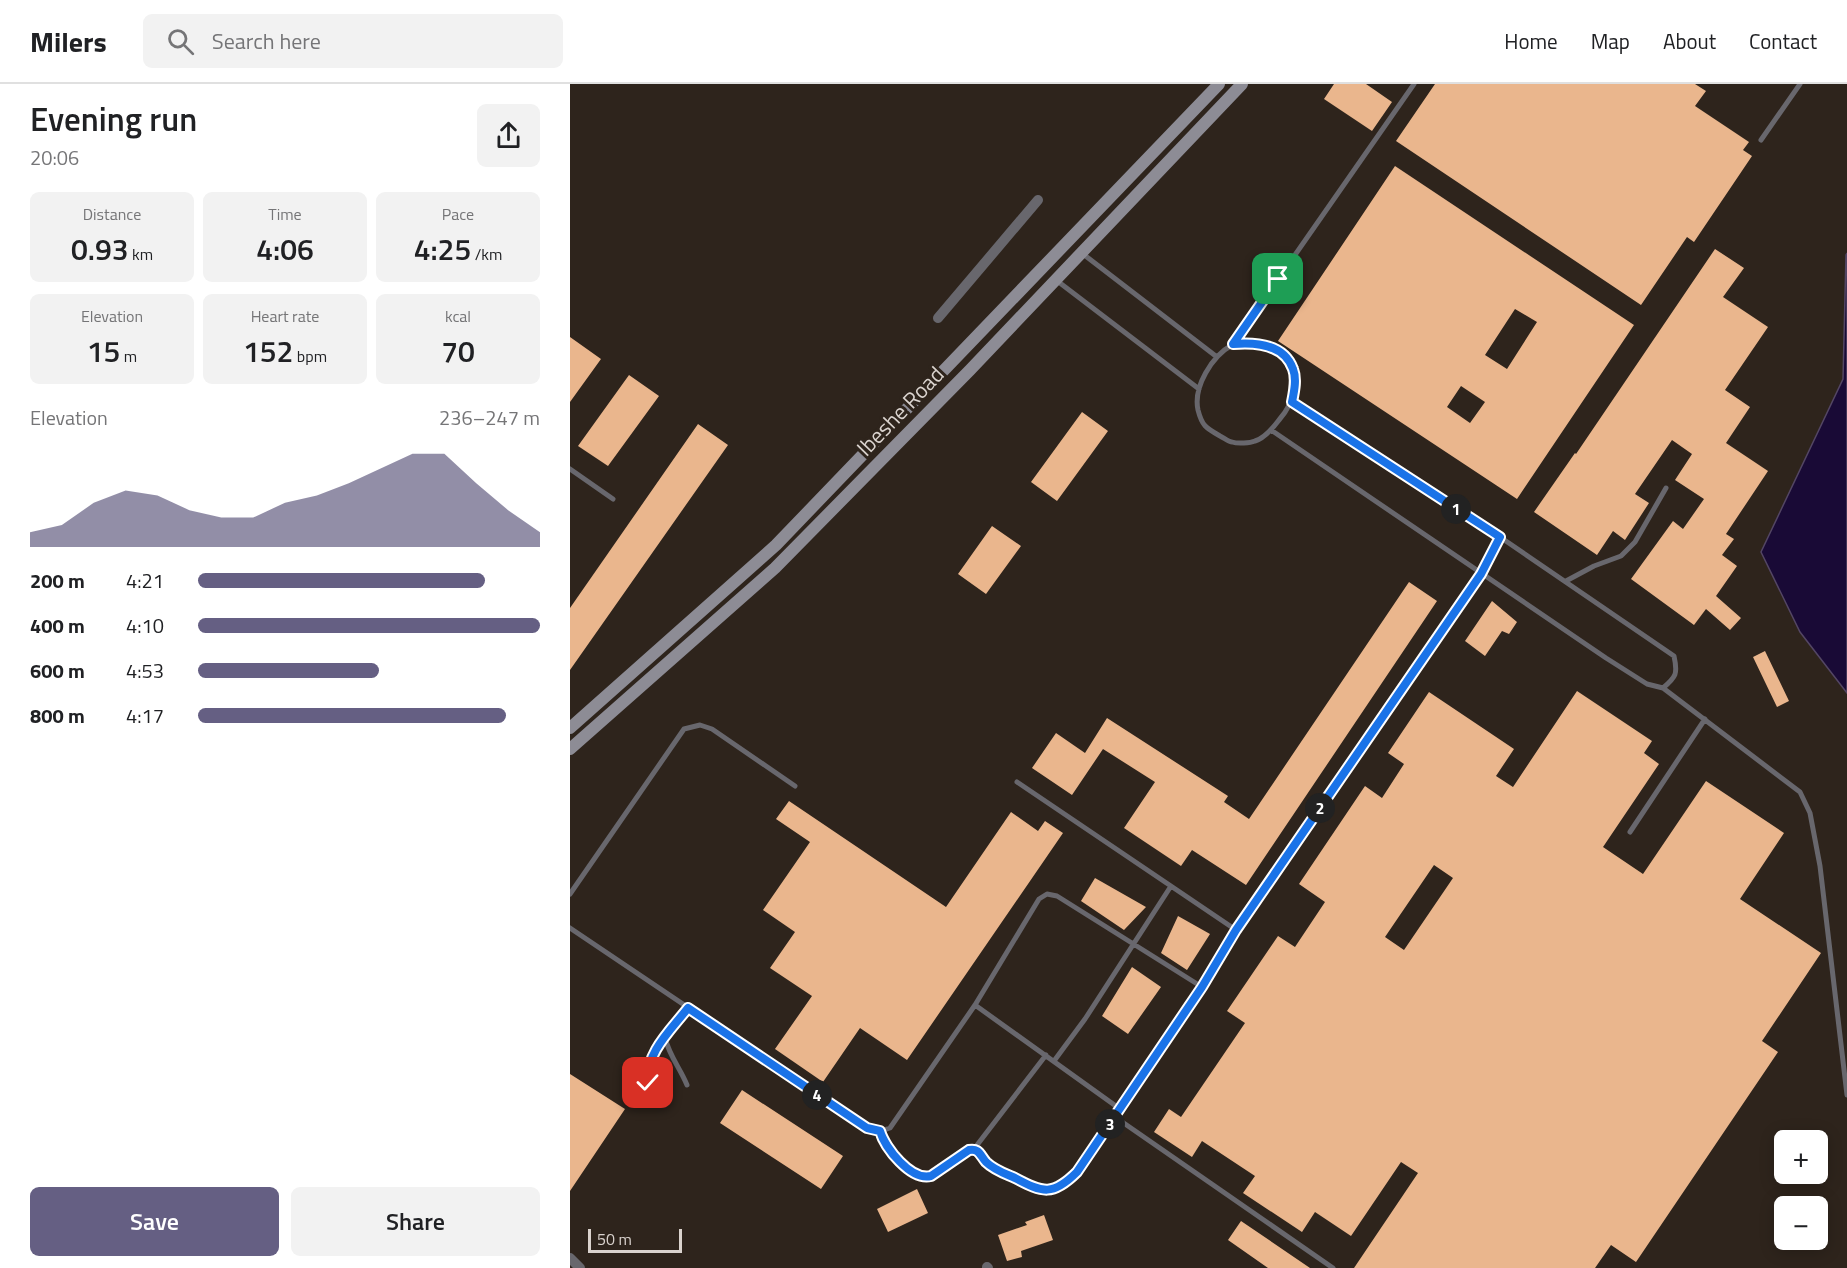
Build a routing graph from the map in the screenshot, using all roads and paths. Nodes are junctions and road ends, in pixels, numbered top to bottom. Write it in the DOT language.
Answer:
graph roads {
  1 [pos="1219,84"];
  2 [pos="1242,84"];
  3 [pos="1414,84"];
  4 [pos="1800,84"];
  5 [pos="1761,140"];
  6 [pos="1038,200"];
  7 [pos="1082,253"];
  8 [pos="1056,280"];
  9 [pos="938,318"];
  10 [pos="1233,344"];
  11 [pos="1217,357"];
  12 [pos="1199,389"];
  13 [pos="1292,402"];
  14 [pos="1271,430"];
  15 [pos="570,469"];
  16 [pos="1666,488"];
  17 [pos="613,499"];
  18 [pos="1500,537"];
  19 [pos="1481,574"];
  20 [pos="1566,581"];
  21 [pos="1663,688"];
  22 [pos="1705,719"];
  23 [pos="570,728"];
  24 [pos="570,749"];
  25 [pos="1017,782"];
  26 [pos="795,786"];
  27 [pos="1630,832"];
  28 [pos="1171,886"];
  29 [pos="570,894"];
  30 [pos="570,928"];
  31 [pos="1236,930"];
  32 [pos="1132,944"];
  33 [pos="1202,987"];
  34 [pos="975,1005"];
  35 [pos="688,1008"];
  36 [pos="665,1038"];
  37 [pos="1046,1055"];
  38 [pos="1054,1061"];
  39 [pos="648,1083"];
  40 [pos="687,1084"];
  41 [pos="1847,1095"];
  42 [pos="1120,1109"];
  43 [pos="1115,1117"];
  44 [pos="880,1131"];
  45 [pos="974,1149"];
  46 [pos="570,1258"];
  47 [pos="580,1268"];
  48 [pos="1333,1268"];
  1 -- 23 [label="main road, Ibeshe Road"];
  2 -- 7 [label="main road, Ibeshe Road"];
  3 -- 10 [label="lane"];
  4 -- 5 [label="lane"];
  6 -- 9 [label="street"];
  7 -- 8 [label="main road, Ibeshe Road"];
  7 -- 11 [label="lane"];
  8 -- 12 [label="lane"];
  8 -- 24 [label="main road, Ibeshe Road"];
  10 -- 11 [label="lane"];
  10 -- 13 [label="lane"];
  11 -- 12 [label="lane"];
  12 -- 14 [label="lane"];
  13 -- 14 [label="lane"];
  13 -- 18 [label="lane"];
  14 -- 19 [label="lane"];
  15 -- 17 [label="lane"];
  16 -- 20 [label="lane"];
  18 -- 19 [label="lane"];
  18 -- 20 [label="lane"];
  19 -- 21 [label="lane"];
  19 -- 31 [label="lane"];
  20 -- 21 [label="lane"];
  21 -- 22 [label="lane"];
  22 -- 27 [label="lane"];
  22 -- 41 [label="lane"];
  25 -- 28 [label="lane"];
  26 -- 29 [label="lane"];
  28 -- 31 [label="lane"];
  28 -- 32 [label="lane"];
  30 -- 35 [label="lane"];
  31 -- 33 [label="lane"];
  32 -- 33 [label="lane"];
  32 -- 34 [label="lane"];
  32 -- 38 [label="lane"];
  33 -- 42 [label="lane"];
  34 -- 37 [label="lane"];
  34 -- 44 [label="lane"];
  35 -- 36 [label="lane"];
  35 -- 44 [label="lane"];
  36 -- 39 [label="lane"];
  36 -- 40 [label="lane"];
  37 -- 38 [label="lane"];
  37 -- 45 [label="lane"];
  38 -- 42 [label="lane"];
  42 -- 43 [label="lane"];
  43 -- 45 [label="lane"];
  43 -- 48 [label="lane"];
  44 -- 45 [label="lane"];
  46 -- 47 [label="street"];
}
